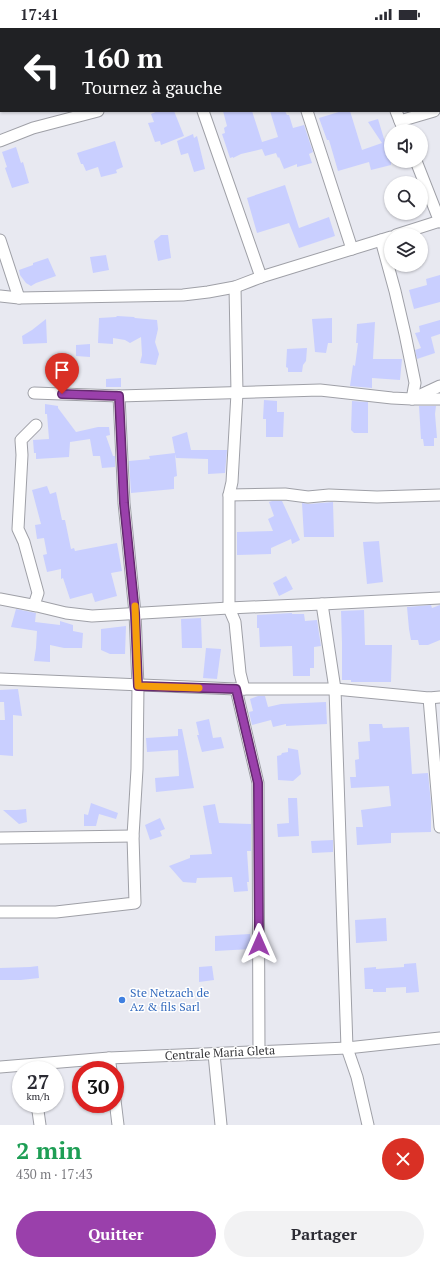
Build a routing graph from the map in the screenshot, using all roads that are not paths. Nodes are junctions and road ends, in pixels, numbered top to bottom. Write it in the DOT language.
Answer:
graph roads {
  1 [pos="94,112"];
  2 [pos="203,112"];
  3 [pos="307,112"];
  4 [pos="431,112"];
  5 [pos="400,121"];
  6 [pos="0,141"];
  7 [pos="419,168"];
  8 [pos="440,222"];
  9 [pos="420,228"];
  10 [pos="384,239"];
  11 [pos="0,240"];
  12 [pos="352,248"];
  13 [pos="392,272"];
  14 [pos="261,277"];
  15 [pos="235,287"];
  16 [pos="0,296"];
  17 [pos="19,298"];
  18 [pos="440,386"];
  19 [pos="237,392"];
  20 [pos="34,393"];
  21 [pos="119,396"];
  22 [pos="412,399"];
  23 [pos="440,399"];
  24 [pos="36,425"];
  25 [pos="229,495"];
  26 [pos="440,495"];
  27 [pos="440,598"];
  28 [pos="0,599"];
  29 [pos="322,604"];
  30 [pos="34,605"];
  31 [pos="229,608"];
  32 [pos="135,613"];
  33 [pos="0,679"];
  34 [pos="138,686"];
  35 [pos="240,689"];
  36 [pos="335,689"];
  37 [pos="434,698"];
  38 [pos="440,828"];
  39 [pos="133,836"];
  40 [pos="0,838"];
  41 [pos="0,912"];
  42 [pos="440,1038"];
  43 [pos="347,1048"];
  44 [pos="259,1052"];
  45 [pos="214,1054"];
  46 [pos="109,1058"];
  47 [pos="110,1061"];
  48 [pos="64,1063"];
  49 [pos="0,1067"];
  50 [pos="12,1067"];
  51 [pos="38,1113"];
  52 [pos="117,1113"];
  53 [pos="40,1125"];
  54 [pos="118,1125"];
  55 [pos="221,1125"];
  56 [pos="368,1125"];
  1 -- 6 [label="street"];
  2 -- 14 [label="street"];
  3 -- 12 [label="street"];
  4 -- 5 [label="street"];
  7 -- 8 [label="street"];
  8 -- 9 [label="street"];
  10 -- 12 [label="street"];
  11 -- 17 [label="street"];
  12 -- 14 [label="street"];
  13 -- 22 [label="street"];
  14 -- 15 [label="street"];
  15 -- 17 [label="street"];
  15 -- 19 [label="street"];
  16 -- 17 [label="street"];
  18 -- 22 [label="street"];
  19 -- 21 [label="street"];
  19 -- 22 [label="street"];
  19 -- 25 [label="street"];
  20 -- 21 [label="street"];
  21 -- 32 [label="street"];
  22 -- 23 [label="street"];
  24 -- 30 [label="street"];
  25 -- 26 [label="street"];
  25 -- 31 [label="street"];
  27 -- 29 [label="street"];
  28 -- 30 [label="street"];
  29 -- 31 [label="street"];
  29 -- 36 [label="street"];
  30 -- 32 [label="street"];
  31 -- 32 [label="street"];
  31 -- 35 [label="street"];
  32 -- 34 [label="street"];
  33 -- 34 [label="street"];
  34 -- 35 [label="street"];
  34 -- 39 [label="street"];
  35 -- 36 [label="street"];
  35 -- 44 [label="street"];
  36 -- 37 [label="street"];
  36 -- 43 [label="street"];
  37 -- 38 [label="street"];
  39 -- 40 [label="street"];
  39 -- 41 [label="street"];
  42 -- 43 [label="street, Centrale Maria Gleta"];
  43 -- 44 [label="street, Centrale Maria Gleta"];
  43 -- 56 [label="street"];
  44 -- 45 [label="street, Centrale Maria Gleta"];
  45 -- 46 [label="street, Centrale Maria Gleta"];
  45 -- 55 [label="street"];
  46 -- 47 [label="street"];
  46 -- 48 [label="street, Centrale Maria Gleta"];
  49 -- 50 [label="street, Centrale Maria Gleta"];
  51 -- 53 [label="street"];
  52 -- 54 [label="street"];
}
